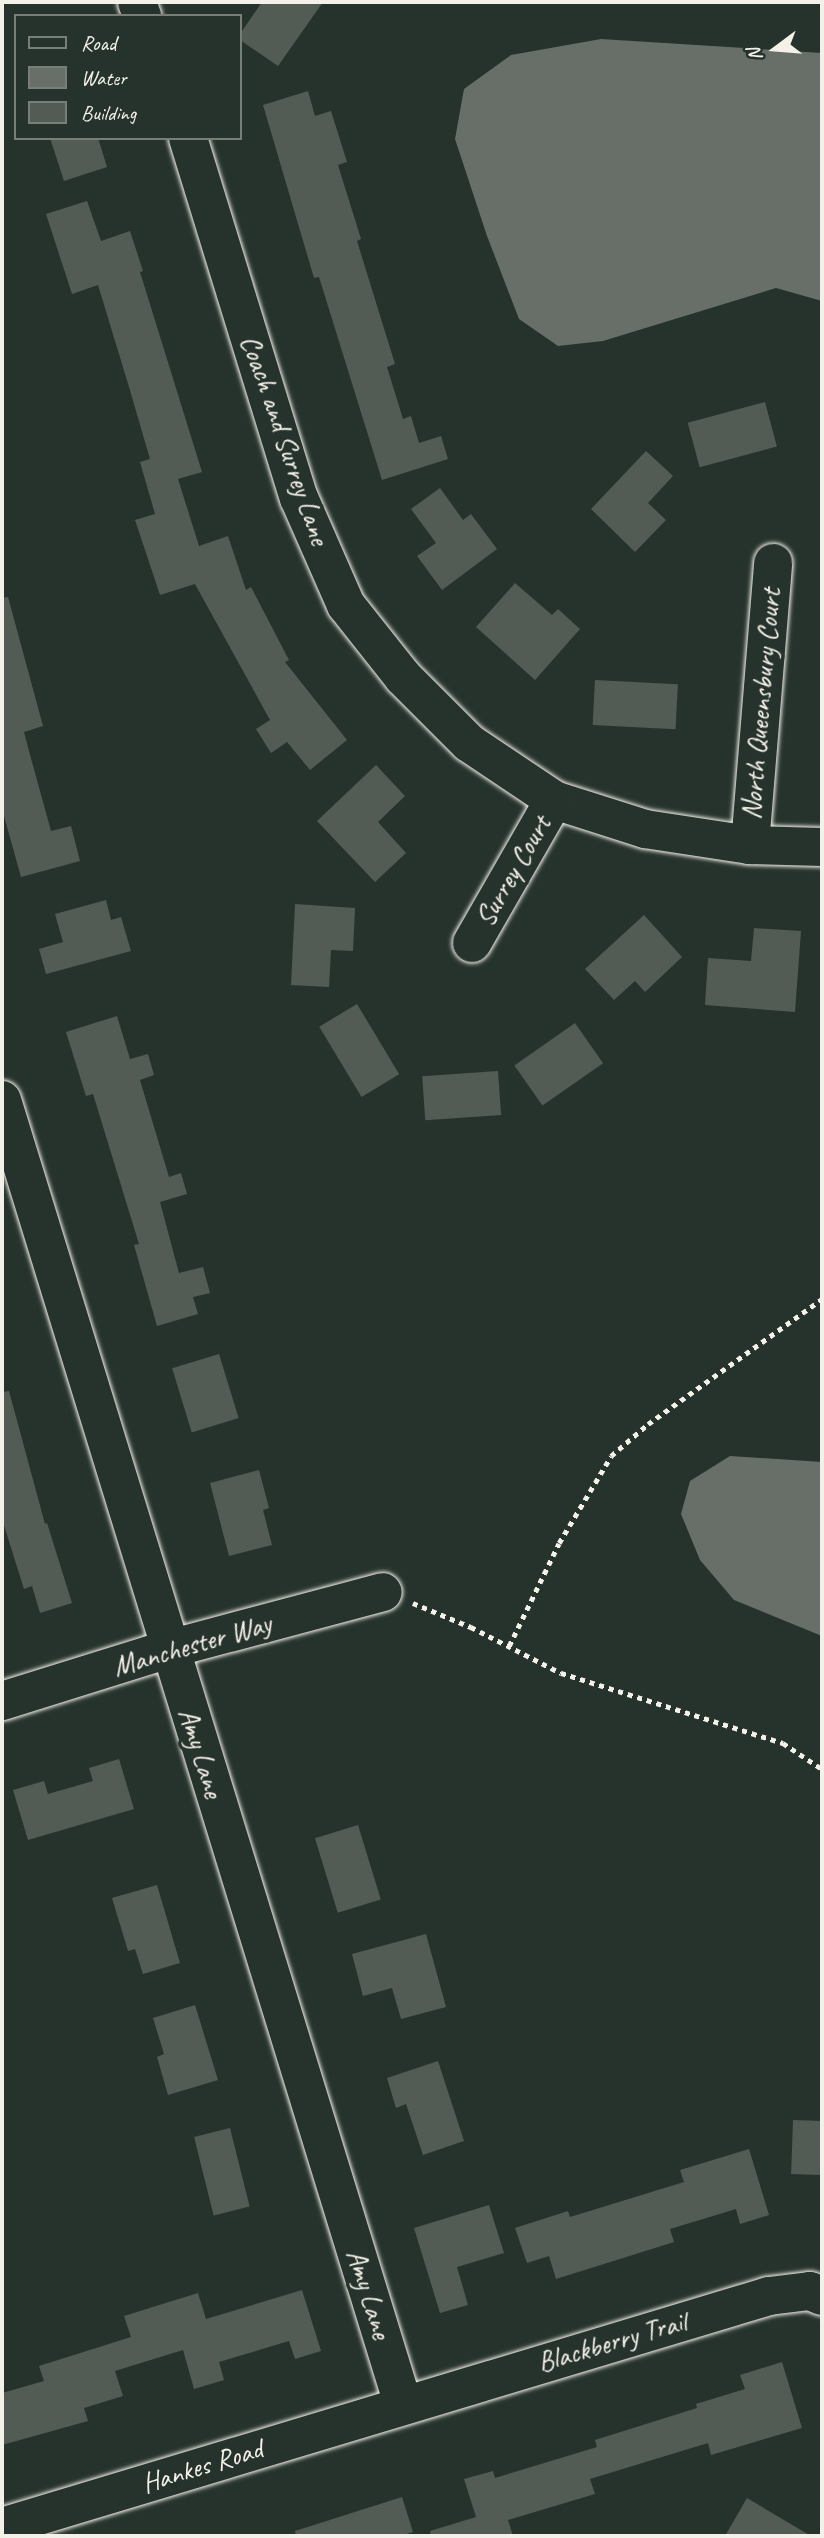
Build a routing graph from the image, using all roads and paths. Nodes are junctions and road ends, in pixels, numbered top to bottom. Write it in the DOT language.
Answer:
graph roads {
  1 [pos="189,140"];
  2 [pos="773,563"];
  3 [pos="554,800"];
  4 [pos="750,845"];
  5 [pos="822,847"];
  6 [pos="472,943"];
  7 [pos="2,1100"];
  8 [pos="822,1299"];
  9 [pos="383,1592"];
  10 [pos="509,1646"];
  11 [pos="169,1649"];
  12 [pos="2,1701"];
  13 [pos="822,1769"];
  14 [pos="822,2296"];
  15 [pos="403,2404"];
  16 [pos="2,2527"];
  1 -- 3 [label="street, Coach and Surrey Lane"];
  2 -- 4 [label="street, North Queensbury Court"];
  3 -- 4 [label="street, Coach and Surrey Lane"];
  3 -- 6 [label="street, Surrey Court"];
  4 -- 5 [label="street, Coach and Surrey Lane"];
  7 -- 11 [label="street, Amy Lane"];
  8 -- 10 [label="path"];
  9 -- 10 [label="path"];
  9 -- 11 [label="street, Manchester Way"];
  10 -- 13 [label="path"];
  11 -- 12 [label="street, Manchester Way"];
  11 -- 15 [label="street, Amy Lane"];
  14 -- 15 [label="street, Blackberry Trail"];
  15 -- 16 [label="street, Hankes Road"];
}
